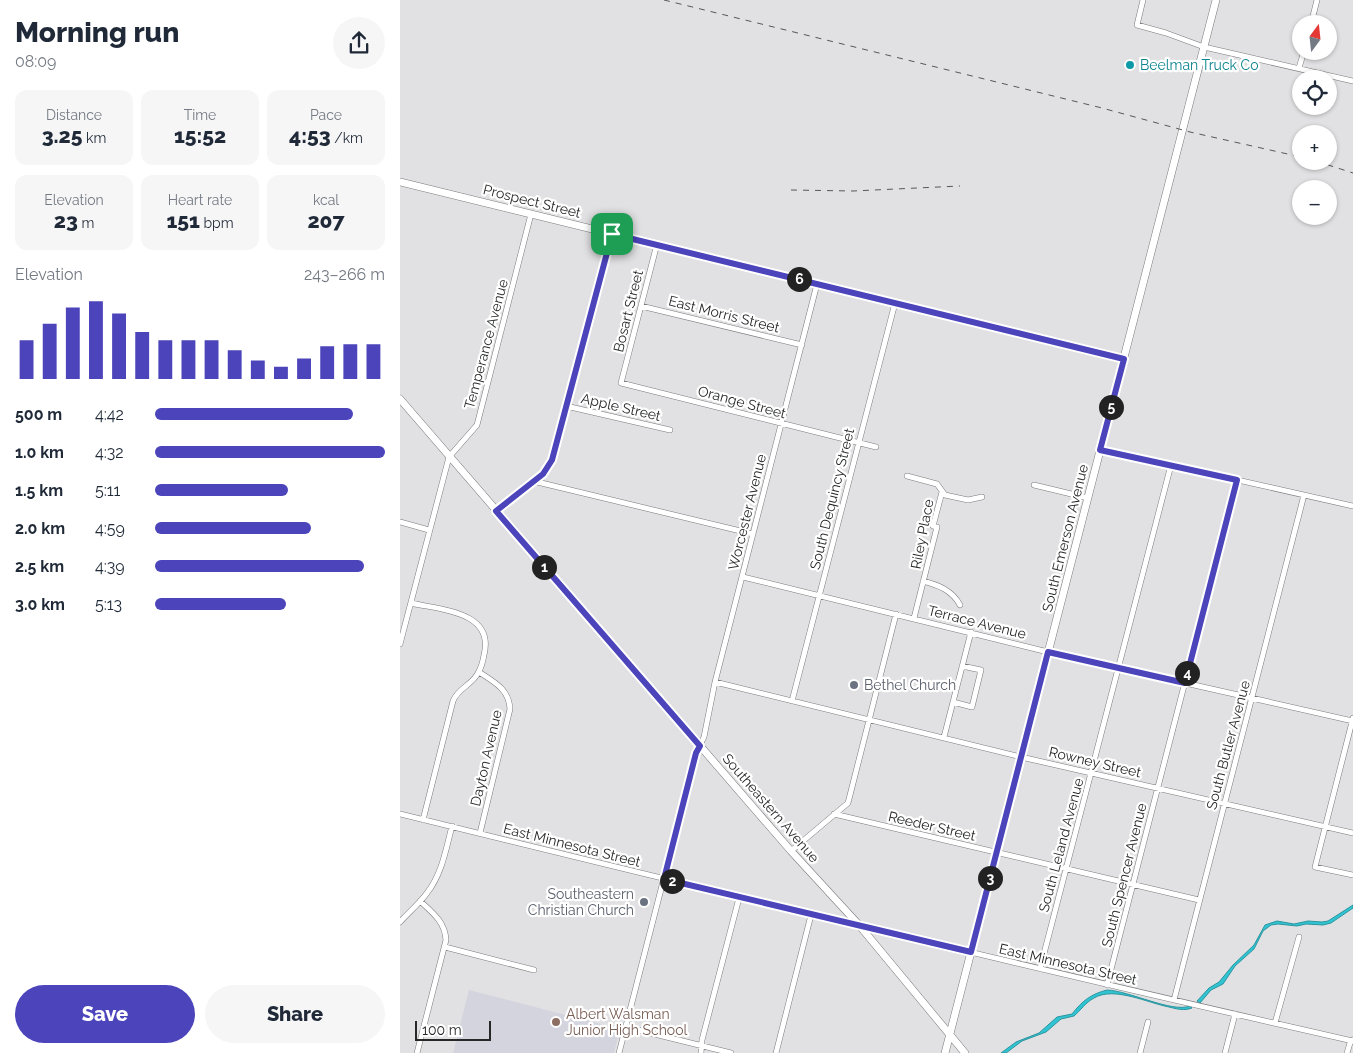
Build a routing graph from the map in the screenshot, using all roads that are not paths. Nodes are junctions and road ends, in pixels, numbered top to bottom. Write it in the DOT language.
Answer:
graph roads {
  1 [pos="1143,0"];
  2 [pos="1216,0"];
  3 [pos="1317,0"];
  4 [pos="1313,15"];
  5 [pos="1204,47"];
  6 [pos="1301,60"];
  7 [pos="1299,68"];
  8 [pos="1353,81"];
  9 [pos="400,182"];
  10 [pos="531,214"];
  11 [pos="612,234"];
  12 [pos="657,244"];
  13 [pos="817,284"];
  14 [pos="895,303"];
  15 [pos="641,306"];
  16 [pos="802,345"];
  17 [pos="1124,359"];
  18 [pos="621,383"];
  19 [pos="400,399"];
  20 [pos="566,406"];
  21 [pos="782,423"];
  22 [pos="670,430"];
  23 [pos="858,443"];
  24 [pos="876,448"];
  25 [pos="1100,450"];
  26 [pos="449,457"];
  27 [pos="1171,465"];
  28 [pos="907,476"];
  29 [pos="1237,480"];
  30 [pos="533,482"];
  31 [pos="1034,485"];
  32 [pos="942,492"];
  33 [pos="1304,495"];
  34 [pos="982,498"];
  35 [pos="1088,498"];
  36 [pos="1353,506"];
  37 [pos="496,511"];
  38 [pos="400,522"];
  39 [pos="430,530"];
  40 [pos="753,534"];
  41 [pos="742,576"];
  42 [pos="923,581"];
  43 [pos="819,595"];
  44 [pos="410,603"];
  45 [pos="960,605"];
  46 [pos="896,614"];
  47 [pos="914,618"];
  48 [pos="970,632"];
  49 [pos="400,644"];
  50 [pos="1048,652"];
  51 [pos="962,666"];
  52 [pos="1119,668"];
  53 [pos="479,672"];
  54 [pos="715,682"];
  55 [pos="1185,683"];
  56 [pos="1252,698"];
  57 [pos="792,701"];
  58 [pos="952,702"];
  59 [pos="868,720"];
  60 [pos="1353,720"];
  61 [pos="944,738"];
  62 [pos="700,746"];
  63 [pos="1021,757"];
  64 [pos="1092,773"];
  65 [pos="1158,788"];
  66 [pos="1224,803"];
  67 [pos="400,814"];
  68 [pos="834,814"];
  69 [pos="423,820"];
  70 [pos="452,826"];
  71 [pos="1326,827"];
  72 [pos="480,833"];
  73 [pos="1353,833"];
  74 [pos="791,851"];
  75 [pos="997,853"];
  76 [pos="1067,869"];
  77 [pos="1353,875"];
  78 [pos="664,879"];
  79 [pos="1133,884"];
  80 [pos="739,898"];
  81 [pos="1199,900"];
  82 [pos="420,901"];
  83 [pos="811,915"];
  84 [pos="400,922"];
  85 [pos="859,925"];
  86 [pos="1299,937"];
  87 [pos="444,947"];
  88 [pos="971,952"];
  89 [pos="1040,969"];
  90 [pos="534,970"];
  91 [pos="1107,985"];
  92 [pos="1174,1000"];
  93 [pos="1235,1014"];
  94 [pos="1148,1022"];
  95 [pos="1275,1023"];
  96 [pos="626,1027"];
  97 [pos="950,1035"];
  98 [pos="1353,1040"];
  99 [pos="702,1046"];
  100 [pos="418,1053"];
  101 [pos="619,1053"];
  102 [pos="701,1053"];
  103 [pos="731,1053"];
  104 [pos="776,1053"];
  105 [pos="945,1053"];
  106 [pos="965,1053"];
  107 [pos="1140,1053"];
  108 [pos="1225,1053"];
  109 [pos="1347,1053"];
  1 -- 5 [label="street"];
  2 -- 5 [label="main road, South Emerson Avenue"];
  3 -- 4 [label="street"];
  5 -- 7 [label="street"];
  5 -- 17 [label="main road, South Emerson Avenue"];
  6 -- 7 [label="street"];
  7 -- 8 [label="street"];
  9 -- 10 [label="main road, Prospect Street"];
  10 -- 11 [label="main road, Prospect Street"];
  10 -- 26 [label="street, Temperance Avenue"];
  11 -- 12 [label="main road, Prospect Street"];
  11 -- 20 [label="street"];
  12 -- 13 [label="main road, Prospect Street"];
  12 -- 15 [label="street, Bosart Street"];
  13 -- 14 [label="main road, Prospect Street"];
  13 -- 16 [label="street, Worcester Avenue"];
  14 -- 17 [label="main road, Prospect Street"];
  14 -- 23 [label="street, South Dequincy Street"];
  15 -- 16 [label="street, East Morris Street"];
  15 -- 18 [label="street, Bosart Street"];
  16 -- 21 [label="street, Worcester Avenue"];
  17 -- 25 [label="main road, South Emerson Avenue"];
  18 -- 21 [label="street, Orange Street"];
  19 -- 26 [label="main road, Southeastern Avenue"];
  20 -- 22 [label="street, Apple Street"];
  20 -- 30 [label="street"];
  21 -- 23 [label="street, Orange Street"];
  21 -- 40 [label="street, Worcester Avenue"];
  23 -- 24 [label="street, Orange Street"];
  23 -- 43 [label="street, South Dequincy Street"];
  25 -- 27 [label="street"];
  25 -- 35 [label="main road, South Emerson Avenue"];
  26 -- 37 [label="main road, Southeastern Avenue"];
  26 -- 39 [label="street, Temperance Avenue"];
  27 -- 29 [label="street"];
  27 -- 52 [label="street, South Leland Avenue"];
  28 -- 32 [label="street, Riley Place"];
  29 -- 33 [label="street"];
  29 -- 55 [label="street, South Spencer Avenue"];
  30 -- 37 [label="street"];
  30 -- 40 [label="street"];
  31 -- 35 [label="street"];
  32 -- 34 [label="street, Riley Place"];
  32 -- 42 [label="street, Riley Place"];
  33 -- 36 [label="street"];
  33 -- 56 [label="street, South Butler Avenue"];
  35 -- 50 [label="main road, South Emerson Avenue"];
  37 -- 62 [label="main road, Southeastern Avenue"];
  38 -- 39 [label="street"];
  39 -- 44 [label="street, Temperance Avenue"];
  40 -- 41 [label="street, Worcester Avenue"];
  41 -- 43 [label="street, Terrace Avenue"];
  41 -- 54 [label="street, Worcester Avenue"];
  42 -- 45 [label="street, Riley Place"];
  42 -- 47 [label="street, Riley Place"];
  43 -- 46 [label="street, Terrace Avenue"];
  43 -- 57 [label="street, South Dequincy Street"];
  44 -- 49 [label="street, Temperance Avenue"];
  44 -- 53 [label="street"];
  46 -- 47 [label="street, Terrace Avenue"];
  46 -- 59 [label="street"];
  47 -- 48 [label="street, Terrace Avenue"];
  48 -- 50 [label="street, Terrace Avenue"];
  48 -- 51 [label="street"];
  50 -- 52 [label="street, Terrace Avenue"];
  50 -- 63 [label="main road, South Emerson Avenue"];
  51 -- 58 [label="street"];
  51 -- 58 [label="street"];
  52 -- 55 [label="street, Terrace Avenue"];
  52 -- 64 [label="street, South Leland Avenue"];
  53 -- 69 [label="street"];
  53 -- 72 [label="street, Dayton Avenue"];
  54 -- 57 [label="street, Rowney Street"];
  54 -- 62 [label="street, Worcester Avenue"];
  55 -- 56 [label="street, Terrace Avenue"];
  55 -- 65 [label="street, South Spencer Avenue"];
  56 -- 60 [label="street, Terrace Avenue"];
  56 -- 66 [label="street, South Butler Avenue"];
  57 -- 59 [label="street, Rowney Street"];
  58 -- 61 [label="street"];
  59 -- 61 [label="street, Rowney Street"];
  59 -- 68 [label="street"];
  60 -- 71 [label="street"];
  61 -- 63 [label="street, Rowney Street"];
  62 -- 74 [label="main road, Southeastern Avenue"];
  62 -- 78 [label="street, Worcester Avenue"];
  63 -- 64 [label="street, Rowney Street"];
  63 -- 75 [label="main road, South Emerson Avenue"];
  64 -- 65 [label="street, Rowney Street"];
  64 -- 76 [label="street, South Leland Avenue"];
  65 -- 66 [label="street, Rowney Street"];
  65 -- 79 [label="street, South Spencer Avenue"];
  66 -- 71 [label="street, Rowney Street"];
  66 -- 81 [label="street, South Butler Avenue"];
  67 -- 69 [label="street, East Minnesota Street"];
  68 -- 74 [label="street"];
  68 -- 75 [label="street, Reeder Street"];
  69 -- 70 [label="street, East Minnesota Street"];
  70 -- 72 [label="street, East Minnesota Street"];
  70 -- 82 [label="street"];
  71 -- 73 [label="street, Rowney Street"];
  71 -- 77 [label="street"];
  72 -- 78 [label="street, East Minnesota Street"];
  74 -- 85 [label="main road, Southeastern Avenue"];
  75 -- 76 [label="street, Reeder Street"];
  75 -- 88 [label="main road, South Emerson Avenue"];
  76 -- 79 [label="street, Reeder Street"];
  76 -- 89 [label="street, South Leland Avenue"];
  78 -- 80 [label="street, East Minnesota Street"];
  78 -- 96 [label="street, Worcester Avenue"];
  79 -- 81 [label="street, Reeder Street"];
  79 -- 91 [label="street, South Spencer Avenue"];
  80 -- 83 [label="street, East Minnesota Street"];
  80 -- 99 [label="street"];
  81 -- 92 [label="street, South Butler Avenue"];
  82 -- 84 [label="street"];
  82 -- 87 [label="street"];
  83 -- 85 [label="street, East Minnesota Street"];
  83 -- 104 [label="street"];
  85 -- 88 [label="street, East Minnesota Street"];
  85 -- 97 [label="main road, Southeastern Avenue"];
  86 -- 95 [label="street"];
  87 -- 90 [label="street"];
  87 -- 100 [label="street"];
  88 -- 89 [label="street, East Minnesota Street"];
  88 -- 97 [label="main road, South Emerson Avenue"];
  89 -- 91 [label="street, East Minnesota Street"];
  91 -- 92 [label="street, East Minnesota Street"];
  92 -- 93 [label="street, East Minnesota Street"];
  93 -- 95 [label="street, East Minnesota Street"];
  93 -- 108 [label="street"];
  94 -- 107 [label="street"];
  95 -- 98 [label="street, East Minnesota Street"];
  96 -- 99 [label="street"];
  96 -- 101 [label="street, Worcester Avenue"];
  97 -- 105 [label="main road, South Emerson Avenue"];
  97 -- 106 [label="main road, Southeastern Avenue"];
  98 -- 109 [label="street"];
  99 -- 102 [label="street"];
  99 -- 103 [label="street"];
}
